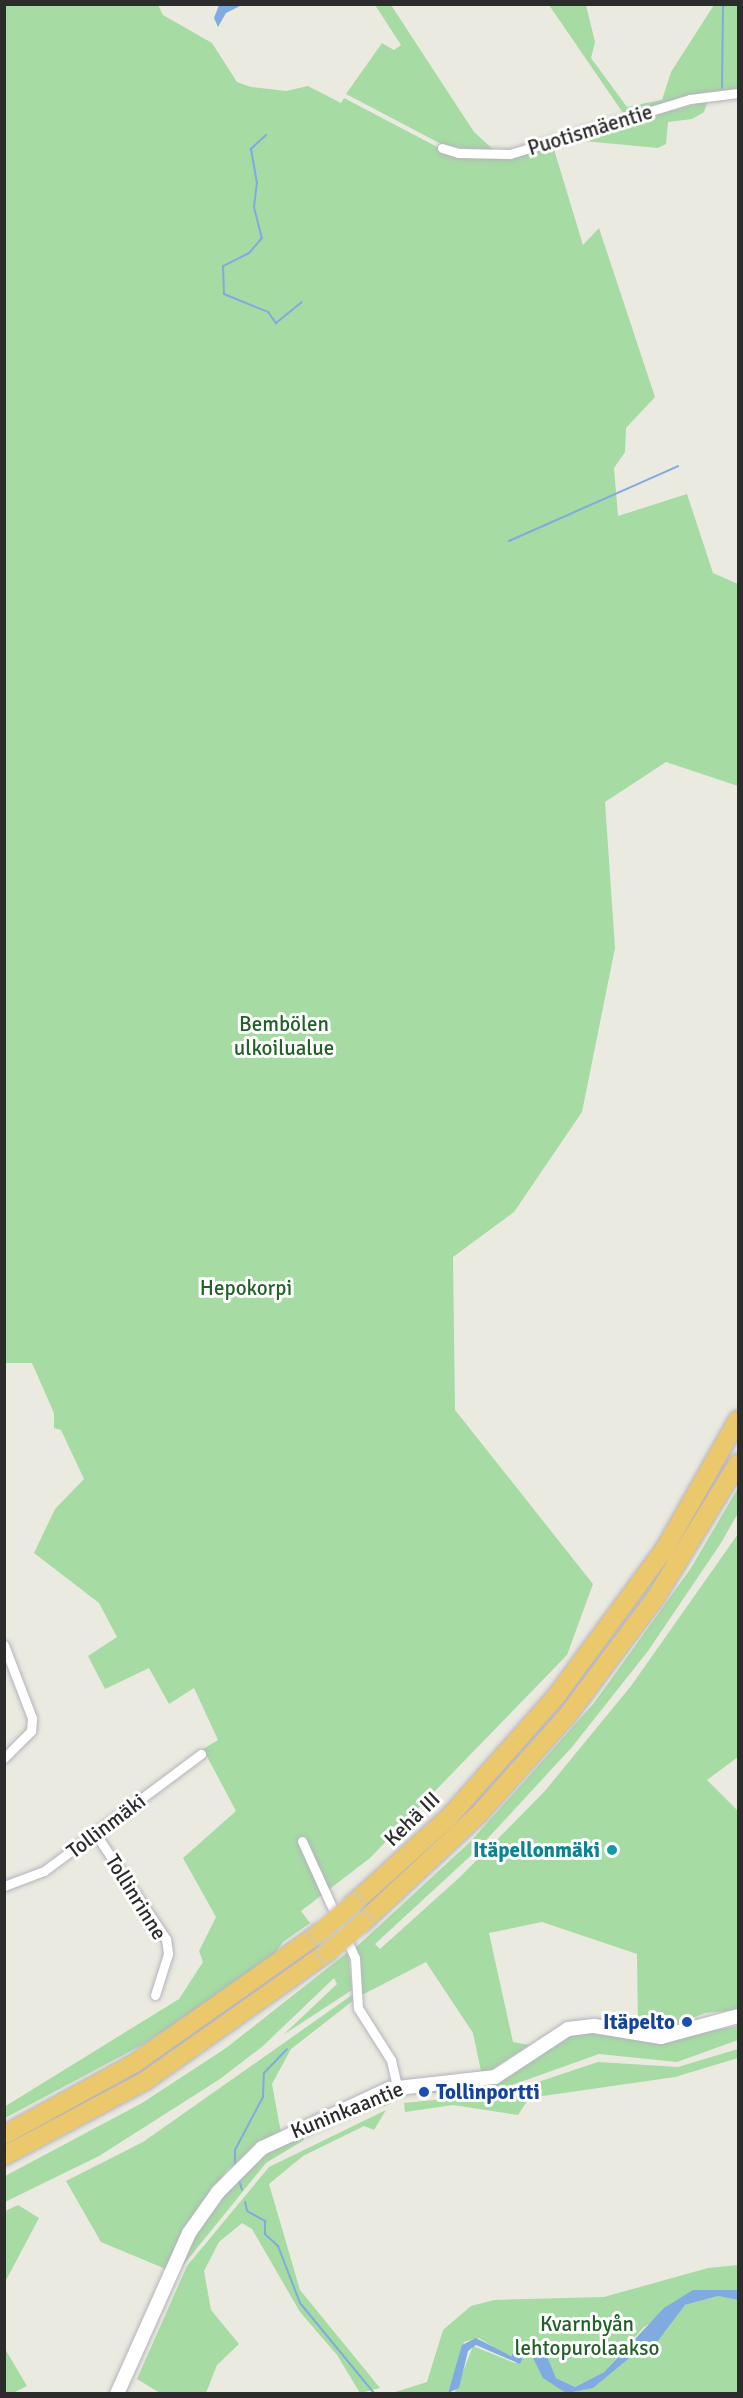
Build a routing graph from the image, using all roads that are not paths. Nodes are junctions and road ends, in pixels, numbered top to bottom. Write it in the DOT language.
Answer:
graph roads {
  1 [pos="738,93"];
  2 [pos="442,148"];
  3 [pos="738,1420"];
  4 [pos="738,1463"];
  5 [pos="4,1645"];
  6 [pos="201,1754"];
  7 [pos="4,1758"];
  8 [pos="97,1836"];
  9 [pos="302,1840"];
  10 [pos="4,1886"];
  11 [pos="154,1995"];
  12 [pos="738,2016"];
  13 [pos="397,2087"];
  14 [pos="4,2135"];
  15 [pos="4,2158"];
  16 [pos="117,2394"];
  1 -- 2 [label="street, Puotismäentie"];
  3 -- 14 [label="highway, Kehä III, bridge"];
  4 -- 15 [label="highway, Kehä III, bridge"];
  5 -- 7 [label="street"];
  6 -- 8 [label="street, Tollinmäki"];
  8 -- 10 [label="street, Tollinmäki"];
  8 -- 11 [label="street, Tollinrinne"];
  9 -- 13 [label="street"];
  12 -- 13 [label="main road, Kuninkaantie"];
  13 -- 16 [label="main road, Kuninkaantie"];
}
